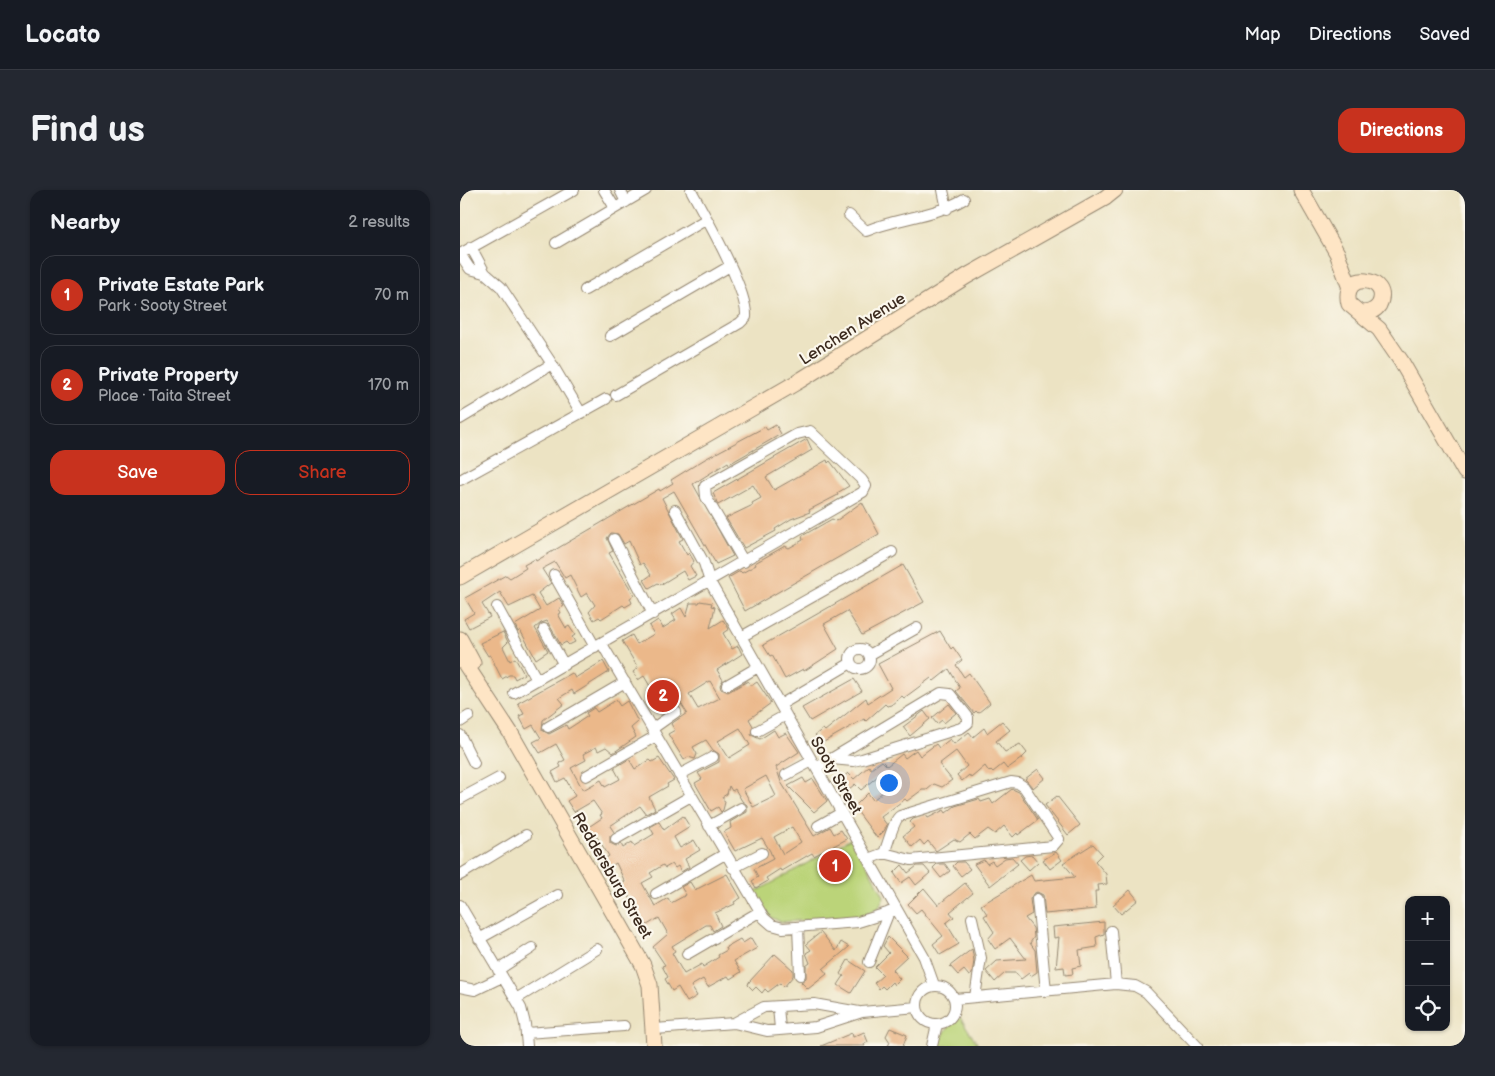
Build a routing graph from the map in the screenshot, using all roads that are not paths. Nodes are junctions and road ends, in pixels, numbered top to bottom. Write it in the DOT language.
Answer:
graph roads {
  1 [pos="574,190"];
  2 [pos="604,190"];
  3 [pos="620,190"];
  4 [pos="646,190"];
  5 [pos="691,190"];
  6 [pos="943,190"];
  7 [pos="1126,190"];
  8 [pos="1301,190"];
  9 [pos="1310,190"];
  10 [pos="1110,194"];
  11 [pos="964,199"];
  12 [pos="626,202"];
  13 [pos="614,208"];
  14 [pos="947,209"];
  15 [pos="849,215"];
  16 [pos="706,219"];
  17 [pos="556,243"];
  18 [pos="471,248"];
  19 [pos="460,254"];
  20 [pos="730,266"];
  21 [pos="485,273"];
  22 [pos="1364,280"];
  23 [pos="1350,288"];
  24 [pos="585,290"];
  25 [pos="1380,303"];
  26 [pos="1362,313"];
  27 [pos="610,336"];
  28 [pos="1401,361"];
  29 [pos="552,364"];
  30 [pos="616,395"];
  31 [pos="606,399"];
  32 [pos="581,413"];
  33 [pos="460,419"];
  34 [pos="1465,472"];
  35 [pos="461,478"];
  36 [pos="616,487"];
  37 [pos="675,510"];
  38 [pos="614,539"];
  39 [pos="892,552"];
  40 [pos="744,562"];
  41 [pos="460,566"];
  42 [pos="554,575"];
  43 [pos="460,577"];
  44 [pos="710,582"];
  45 [pos="497,607"];
  46 [pos="653,614"];
  47 [pos="917,628"];
  48 [pos="544,630"];
  49 [pos="741,637"];
  50 [pos="460,639"];
  51 [pos="598,645"];
  52 [pos="460,656"];
  53 [pos="564,665"];
  54 [pos="758,667"];
  55 [pos="537,680"];
  56 [pos="625,682"];
  57 [pos="727,685"];
  58 [pos="514,693"];
  59 [pos="780,704"];
  60 [pos="676,712"];
  61 [pos="786,715"];
  62 [pos="469,716"];
  63 [pos="460,722"];
  64 [pos="548,727"];
  65 [pos="757,731"];
  66 [pos="510,732"];
  67 [pos="654,732"];
  68 [pos="460,735"];
  69 [pos="713,757"];
  70 [pos="832,759"];
  71 [pos="474,763"];
  72 [pos="814,764"];
  73 [pos="679,775"];
  74 [pos="786,775"];
  75 [pos="586,776"];
  76 [pos="499,778"];
  77 [pos="691,796"];
  78 [pos="460,799"];
  79 [pos="741,808"];
  80 [pos="841,813"];
  81 [pos="709,826"];
  82 [pos="818,826"];
  83 [pos="526,835"];
  84 [pos="616,839"];
  85 [pos="762,853"];
  86 [pos="884,853"];
  87 [pos="725,854"];
  88 [pos="868,859"];
  89 [pos="733,868"];
  90 [pos="460,875"];
  91 [pos="656,894"];
  92 [pos="558,895"];
  93 [pos="1037,899"];
  94 [pos="460,905"];
  95 [pos="893,911"];
  96 [pos="759,912"];
  97 [pos="972,918"];
  98 [pos="1046,925"];
  99 [pos="798,927"];
  100 [pos="1111,931"];
  101 [pos="479,939"];
  102 [pos="532,948"];
  103 [pos="597,949"];
  104 [pos="688,954"];
  105 [pos="869,962"];
  106 [pos="500,974"];
  107 [pos="800,975"];
  108 [pos="1116,984"];
  109 [pos="934,985"];
  110 [pos="460,987"];
  111 [pos="1049,990"];
  112 [pos="975,998"];
  113 [pos="516,999"];
  114 [pos="955,1000"];
  115 [pos="778,1007"];
  116 [pos="917,1007"];
  117 [pos="862,1012"];
  118 [pos="734,1023"];
  119 [pos="937,1024"];
  120 [pos="624,1026"];
  121 [pos="655,1029"];
  122 [pos="780,1029"];
  123 [pos="526,1033"];
  124 [pos="526,1046"];
  125 [pos="654,1046"];
  126 [pos="932,1046"];
  127 [pos="1197,1046"];
  1 -- 18 [label="street"];
  2 -- 13 [label="street"];
  3 -- 12 [label="street"];
  4 -- 12 [label="street"];
  5 -- 16 [label="street"];
  6 -- 14 [label="street"];
  7 -- 10 [label="street, Lenchen Avenue"];
  8 -- 23 [label="street"];
  9 -- 22 [label="street"];
  10 -- 36 [label="street, Lenchen Avenue"];
  11 -- 14 [label="street"];
  12 -- 13 [label="street"];
  13 -- 17 [label="street"];
  14 -- 15 [label="street"];
  16 -- 20 [label="street"];
  16 -- 24 [label="street"];
  18 -- 19 [label="street"];
  18 -- 21 [label="street"];
  19 -- 21 [label="street"];
  20 -- 27 [label="street"];
  20 -- 30 [label="street"];
  21 -- 29 [label="street"];
  22 -- 23 [label="street"];
  22 -- 25 [label="street"];
  23 -- 26 [label="street"];
  25 -- 26 [label="street"];
  25 -- 28 [label="street"];
  26 -- 28 [label="street"];
  28 -- 34 [label="street"];
  29 -- 32 [label="street"];
  29 -- 33 [label="street"];
  31 -- 32 [label="street"];
  32 -- 35 [label="street"];
  36 -- 41 [label="street, Lenchen Avenue"];
  36 -- 43 [label="street, Lenchen Avenue"];
  37 -- 44 [label="street, Sooty Street"];
  38 -- 46 [label="street"];
  39 -- 49 [label="street"];
  40 -- 40 [label="street"];
  40 -- 44 [label="street"];
  42 -- 51 [label="street"];
  44 -- 46 [label="street"];
  44 -- 49 [label="street, Sooty Street"];
  45 -- 55 [label="street"];
  46 -- 51 [label="street"];
  47 -- 59 [label="street"];
  48 -- 53 [label="street"];
  49 -- 54 [label="street, Sooty Street"];
  50 -- 66 [label="street, Reddersburg Street"];
  51 -- 53 [label="street"];
  51 -- 56 [label="street"];
  52 -- 66 [label="street, Reddersburg Street"];
  53 -- 55 [label="street"];
  54 -- 57 [label="street"];
  54 -- 59 [label="street, Sooty Street"];
  55 -- 58 [label="street"];
  56 -- 64 [label="street"];
  56 -- 67 [label="street"];
  59 -- 61 [label="street, Sooty Street"];
  60 -- 67 [label="street"];
  61 -- 65 [label="street"];
  61 -- 72 [label="street, Sooty Street"];
  62 -- 63 [label="street"];
  66 -- 121 [label="street, Reddersburg Street"];
  67 -- 73 [label="street"];
  67 -- 75 [label="street"];
  68 -- 71 [label="street"];
  69 -- 73 [label="street"];
  70 -- 70 [label="street"];
  70 -- 72 [label="street"];
  72 -- 74 [label="street"];
  72 -- 80 [label="street, Sooty Street"];
  73 -- 77 [label="street"];
  76 -- 78 [label="street"];
  77 -- 81 [label="street"];
  77 -- 84 [label="street"];
  79 -- 81 [label="street"];
  80 -- 82 [label="street"];
  80 -- 88 [label="street, Sooty Street"];
  81 -- 87 [label="street"];
  83 -- 90 [label="street"];
  85 -- 89 [label="street"];
  86 -- 86 [label="street"];
  86 -- 88 [label="street"];
  87 -- 89 [label="street"];
  87 -- 91 [label="street"];
  88 -- 95 [label="street, Sooty Street"];
  89 -- 96 [label="street"];
  92 -- 101 [label="street"];
  93 -- 111 [label="street"];
  94 -- 101 [label="street"];
  95 -- 99 [label="street"];
  95 -- 105 [label="street"];
  95 -- 109 [label="street, Sooty Street"];
  96 -- 99 [label="street"];
  96 -- 104 [label="street"];
  97 -- 112 [label="street"];
  98 -- 111 [label="street"];
  99 -- 107 [label="street"];
  100 -- 108 [label="street"];
  101 -- 106 [label="street"];
  102 -- 106 [label="street"];
  103 -- 113 [label="street"];
  106 -- 110 [label="street"];
  106 -- 113 [label="street"];
  108 -- 111 [label="street"];
  108 -- 127 [label="street"];
  109 -- 114 [label="street"];
  109 -- 116 [label="street"];
  111 -- 112 [label="street"];
  112 -- 114 [label="street"];
  113 -- 123 [label="street"];
  114 -- 119 [label="street"];
  115 -- 117 [label="street"];
  115 -- 118 [label="street"];
  115 -- 122 [label="street"];
  116 -- 117 [label="street"];
  116 -- 119 [label="street"];
  117 -- 122 [label="street"];
  118 -- 121 [label="street"];
  118 -- 122 [label="street"];
  119 -- 126 [label="street"];
  120 -- 123 [label="street"];
  121 -- 125 [label="street, Reddersburg Street"];
  123 -- 124 [label="street"];
}
